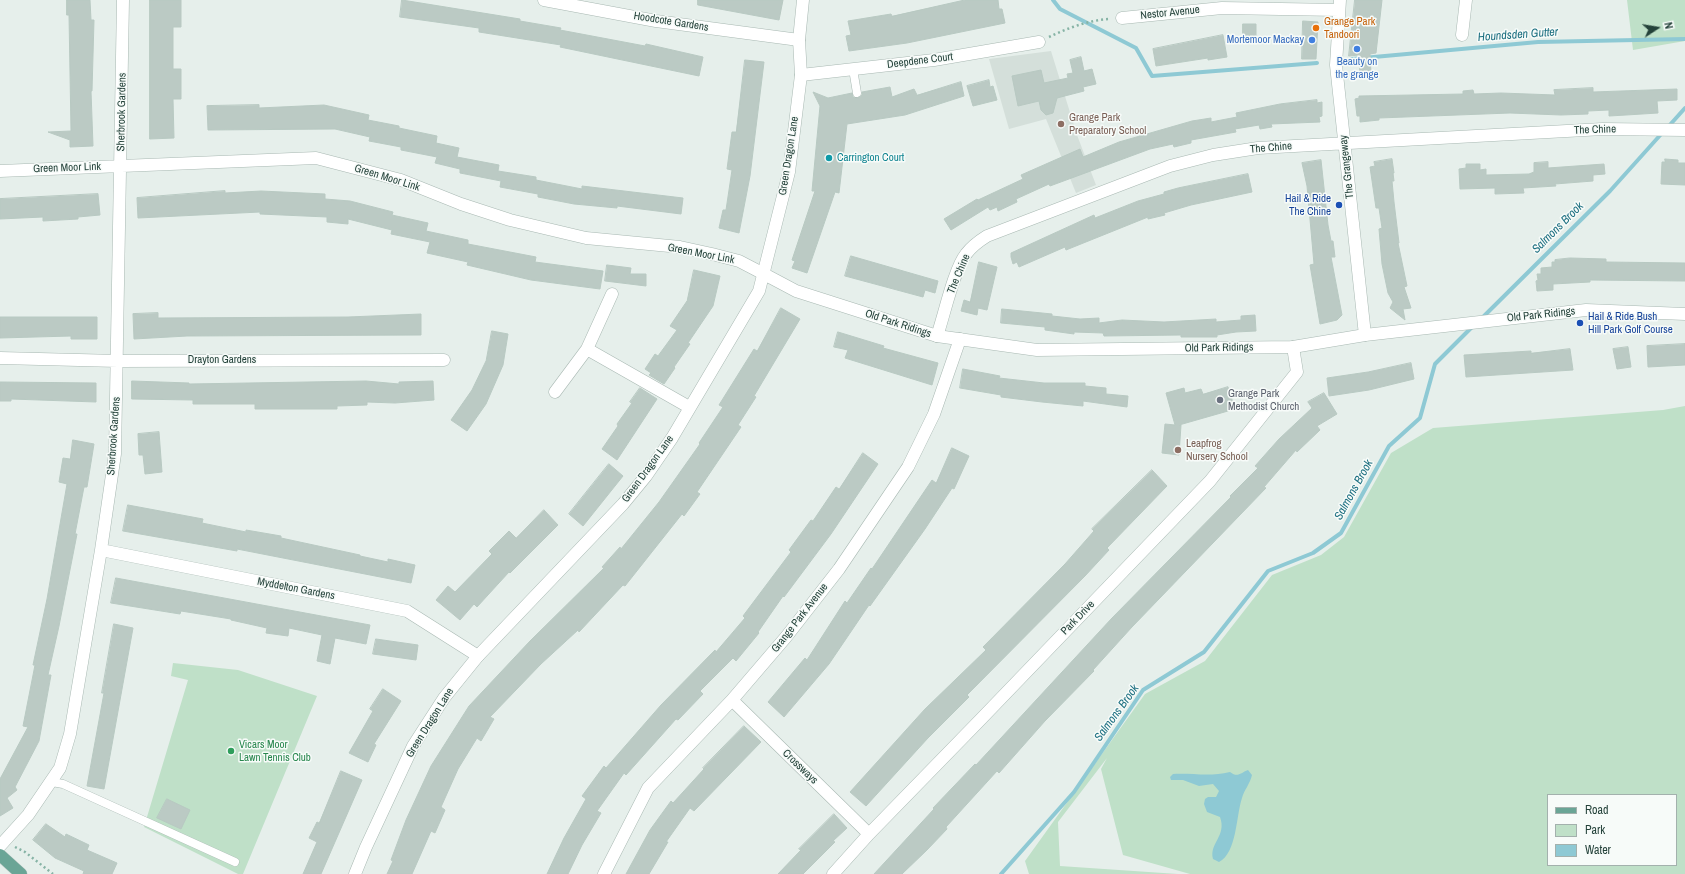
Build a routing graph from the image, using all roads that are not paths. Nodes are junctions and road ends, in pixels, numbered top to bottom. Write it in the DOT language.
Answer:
graph roads {
  1 [pos="123,0"];
  2 [pos="544,0"];
  3 [pos="803,0"];
  4 [pos="1466,0"];
  5 [pos="1340,5"];
  6 [pos="1122,18"];
  7 [pos="1462,35"];
  8 [pos="799,40"];
  9 [pos="1039,42"];
  10 [pos="853,69"];
  11 [pos="801,75"];
  12 [pos="857,93"];
  13 [pos="1682,130"];
  14 [pos="1344,142"];
  15 [pos="121,166"];
  16 [pos="0,171"];
  17 [pos="764,274"];
  18 [pos="612,294"];
  19 [pos="1685,314"];
  20 [pos="1365,335"];
  21 [pos="937,336"];
  22 [pos="960,339"];
  23 [pos="1299,346"];
  24 [pos="587,349"];
  25 [pos="0,358"];
  26 [pos="118,360"];
  27 [pos="444,360"];
  28 [pos="555,392"];
  29 [pos="689,407"];
  30 [pos="101,550"];
  31 [pos="478,656"];
  32 [pos="732,700"];
  33 [pos="52,782"];
  34 [pos="869,834"];
  35 [pos="0,846"];
  36 [pos="0,854"];
  37 [pos="235,862"];
  38 [pos="20,874"];
  39 [pos="355,874"];
  40 [pos="604,874"];
  41 [pos="833,874"];
  1 -- 15 [label="street, Sherbrook Gardens"];
  2 -- 8 [label="street, Hoodcote Gardens"];
  3 -- 8 [label="street, Green Dragon Lane"];
  4 -- 7 [label="street"];
  5 -- 6 [label="street, Nestor Avenue"];
  5 -- 14 [label="street, The Grangeway"];
  8 -- 11 [label="street, Green Dragon Lane"];
  9 -- 10 [label="street, Deepdene Court"];
  10 -- 11 [label="street, Deepdene Court"];
  10 -- 12 [label="lane"];
  11 -- 17 [label="street, Green Dragon Lane"];
  13 -- 14 [label="street, The Chine"];
  14 -- 20 [label="street, The Grangeway"];
  14 -- 21 [label="street, The Chine"];
  15 -- 16 [label="street, Green Moor Link"];
  15 -- 17 [label="street, Green Moor Link"];
  15 -- 26 [label="street, Sherbrook Gardens"];
  17 -- 21 [label="street, Old Park Ridings"];
  17 -- 29 [label="street, Green Dragon Lane"];
  18 -- 24 [label="street"];
  19 -- 20 [label="street, Old Park Ridings"];
  20 -- 23 [label="street, Old Park Ridings"];
  21 -- 22 [label="street, Old Park Ridings"];
  22 -- 23 [label="street, Old Park Ridings"];
  22 -- 32 [label="street, Grange Park Avenue"];
  23 -- 34 [label="street, Park Drive"];
  24 -- 28 [label="street"];
  24 -- 29 [label="street"];
  25 -- 26 [label="street, Drayton Gardens"];
  26 -- 27 [label="street, Drayton Gardens"];
  26 -- 30 [label="street, Sherbrook Gardens"];
  29 -- 31 [label="street, Green Dragon Lane"];
  30 -- 31 [label="street, Myddelton Gardens"];
  30 -- 33 [label="street, Sherbrook Gardens"];
  31 -- 39 [label="street, Green Dragon Lane"];
  32 -- 34 [label="street, Crossways"];
  32 -- 40 [label="street, Grange Park Avenue"];
  33 -- 35 [label="street, Sherbrook Gardens"];
  33 -- 37 [label="lane"];
  34 -- 41 [label="street, Park Drive"];
  36 -- 38 [label="main road"];
}
